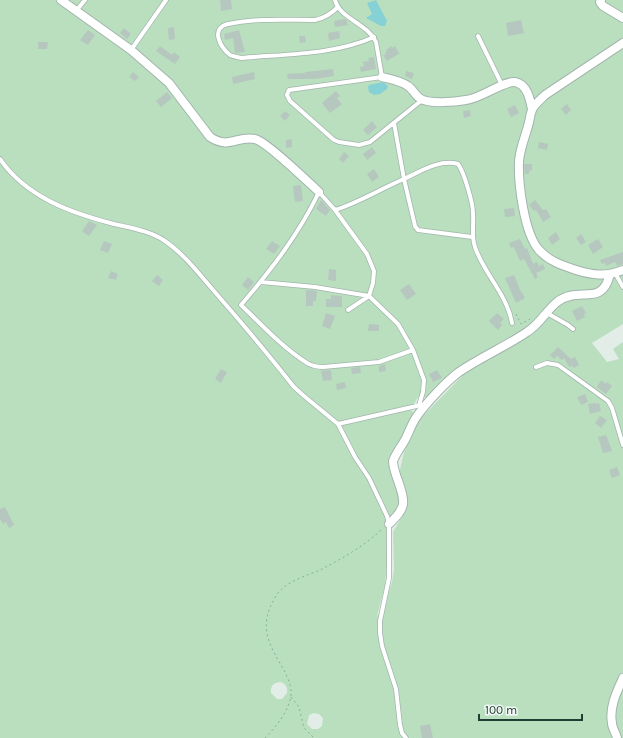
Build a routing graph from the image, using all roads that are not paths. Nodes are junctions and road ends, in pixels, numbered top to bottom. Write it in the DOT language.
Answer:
graph roads {
  1 [pos="61,0"];
  2 [pos="86,0"];
  3 [pos="166,0"];
  4 [pos="335,0"];
  5 [pos="601,0"];
  6 [pos="338,7"];
  7 [pos="76,11"];
  8 [pos="623,18"];
  9 [pos="478,36"];
  10 [pos="374,37"];
  11 [pos="623,43"];
  12 [pos="131,50"];
  13 [pos="382,77"];
  14 [pos="502,86"];
  15 [pos="422,100"];
  16 [pos="532,109"];
  17 [pos="394,123"];
  18 [pos="0,159"];
  19 [pos="404,179"];
  20 [pos="319,192"];
  21 [pos="335,210"];
  22 [pos="472,237"];
  23 [pos="616,272"];
  24 [pos="261,282"];
  25 [pos="623,287"];
  26 [pos="369,296"];
  27 [pos="348,310"];
  28 [pos="546,314"];
  29 [pos="512,323"];
  30 [pos="572,329"];
  31 [pos="413,350"];
  32 [pos="536,367"];
  33 [pos="422,405"];
  34 [pos="338,424"];
  35 [pos="623,445"];
  36 [pos="389,523"];
  37 [pos="623,678"];
  38 [pos="614,698"];
  39 [pos="623,701"];
  40 [pos="406,738"];
  41 [pos="616,738"];
  1 -- 7 [label="street"];
  2 -- 7 [label="lane"];
  3 -- 12 [label="lane"];
  4 -- 6 [label="lane"];
  5 -- 8 [label="street"];
  6 -- 10 [label="lane"];
  6 -- 10 [label="lane"];
  7 -- 12 [label="street"];
  9 -- 14 [label="lane"];
  10 -- 13 [label="lane"];
  11 -- 16 [label="street"];
  12 -- 20 [label="street"];
  13 -- 15 [label="street"];
  13 -- 17 [label="lane"];
  14 -- 15 [label="street"];
  14 -- 16 [label="street"];
  15 -- 17 [label="lane"];
  16 -- 23 [label="street"];
  17 -- 19 [label="lane"];
  18 -- 34 [label="lane"];
  19 -- 21 [label="lane"];
  19 -- 22 [label="lane"];
  19 -- 22 [label="lane"];
  20 -- 21 [label="lane"];
  20 -- 24 [label="lane"];
  21 -- 26 [label="lane"];
  22 -- 29 [label="lane"];
  23 -- 25 [label="lane"];
  23 -- 28 [label="street"];
  24 -- 26 [label="lane"];
  24 -- 31 [label="lane"];
  26 -- 27 [label="lane"];
  26 -- 31 [label="lane"];
  28 -- 30 [label="lane"];
  28 -- 33 [label="street"];
  31 -- 33 [label="lane"];
  32 -- 35 [label="lane"];
  33 -- 34 [label="lane"];
  33 -- 36 [label="street"];
  34 -- 36 [label="lane"];
  36 -- 40 [label="lane"];
  37 -- 38 [label="street"];
  38 -- 39 [label="street"];
  38 -- 41 [label="street"];
}
